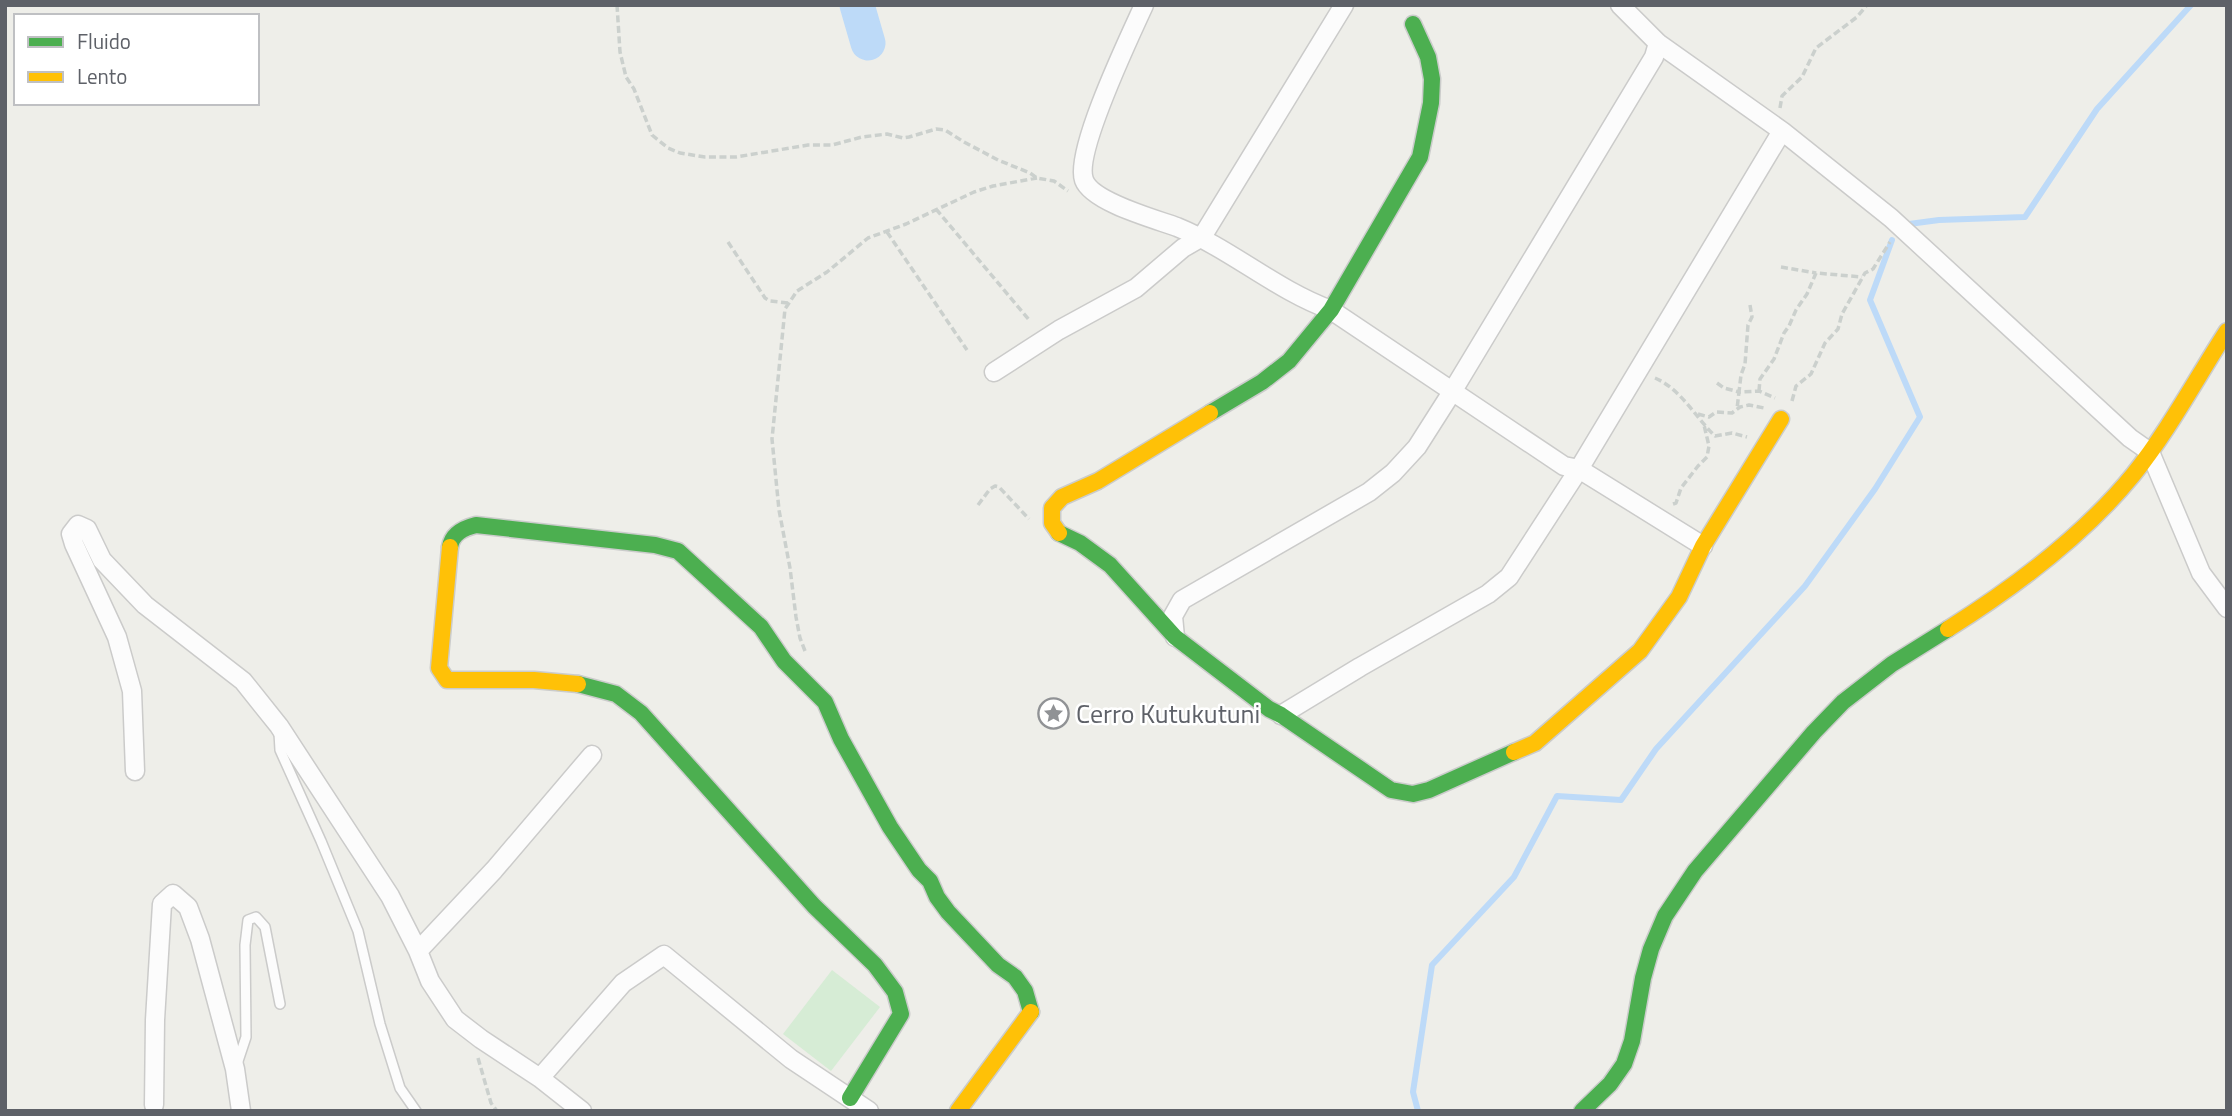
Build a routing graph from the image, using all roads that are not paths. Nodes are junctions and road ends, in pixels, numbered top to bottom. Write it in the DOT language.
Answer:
graph roads {
  1 [pos="1144,5"];
  2 [pos="1344,5"];
  3 [pos="1620,5"];
  4 [pos="1413,24"];
  5 [pos="1658,43"];
  6 [pos="1782,131"];
  7 [pos="1202,237"];
  8 [pos="1331,310"];
  9 [pos="2227,331"];
  10 [pos="994,372"];
  11 [pos="1452,392"];
  12 [pos="1781,419"];
  13 [pos="2150,452"];
  14 [pos="1579,469"];
  15 [pos="1703,546"];
  16 [pos="2227,608"];
  17 [pos="1175,637"];
  18 [pos="1281,715"];
  19 [pos="279,726"];
  20 [pos="592,755"];
  21 [pos="135,771"];
  22 [pos="418,951"];
  23 [pos="279,1004"];
  24 [pos="235,1069"];
  25 [pos="540,1078"];
  26 [pos="850,1098"];
  27 [pos="154,1105"];
  28 [pos="241,1111"];
  29 [pos="416,1111"];
  30 [pos="582,1111"];
  31 [pos="869,1111"];
  32 [pos="958,1111"];
  33 [pos="1581,1111"];
  1 -- 7 [label="street"];
  2 -- 7 [label="street"];
  3 -- 5 [label="street"];
  4 -- 8 [label="street"];
  5 -- 6 [label="street"];
  5 -- 11 [label="street"];
  6 -- 13 [label="street"];
  6 -- 14 [label="street"];
  7 -- 8 [label="street"];
  7 -- 10 [label="street"];
  8 -- 11 [label="street"];
  8 -- 17 [label="street"];
  9 -- 13 [label="street"];
  11 -- 14 [label="street"];
  11 -- 17 [label="street"];
  12 -- 15 [label="street"];
  13 -- 16 [label="street"];
  13 -- 33 [label="street"];
  14 -- 15 [label="street"];
  14 -- 18 [label="street"];
  15 -- 18 [label="street"];
  17 -- 18 [label="street"];
  19 -- 21 [label="street"];
  19 -- 22 [label="street"];
  19 -- 29 [label="lane"];
  20 -- 22 [label="street"];
  22 -- 25 [label="street"];
  23 -- 24 [label="lane"];
  24 -- 27 [label="street"];
  24 -- 28 [label="street"];
  25 -- 26 [label="street"];
  25 -- 30 [label="street"];
  26 -- 31 [label="street"];
  26 -- 32 [label="street"];
}
